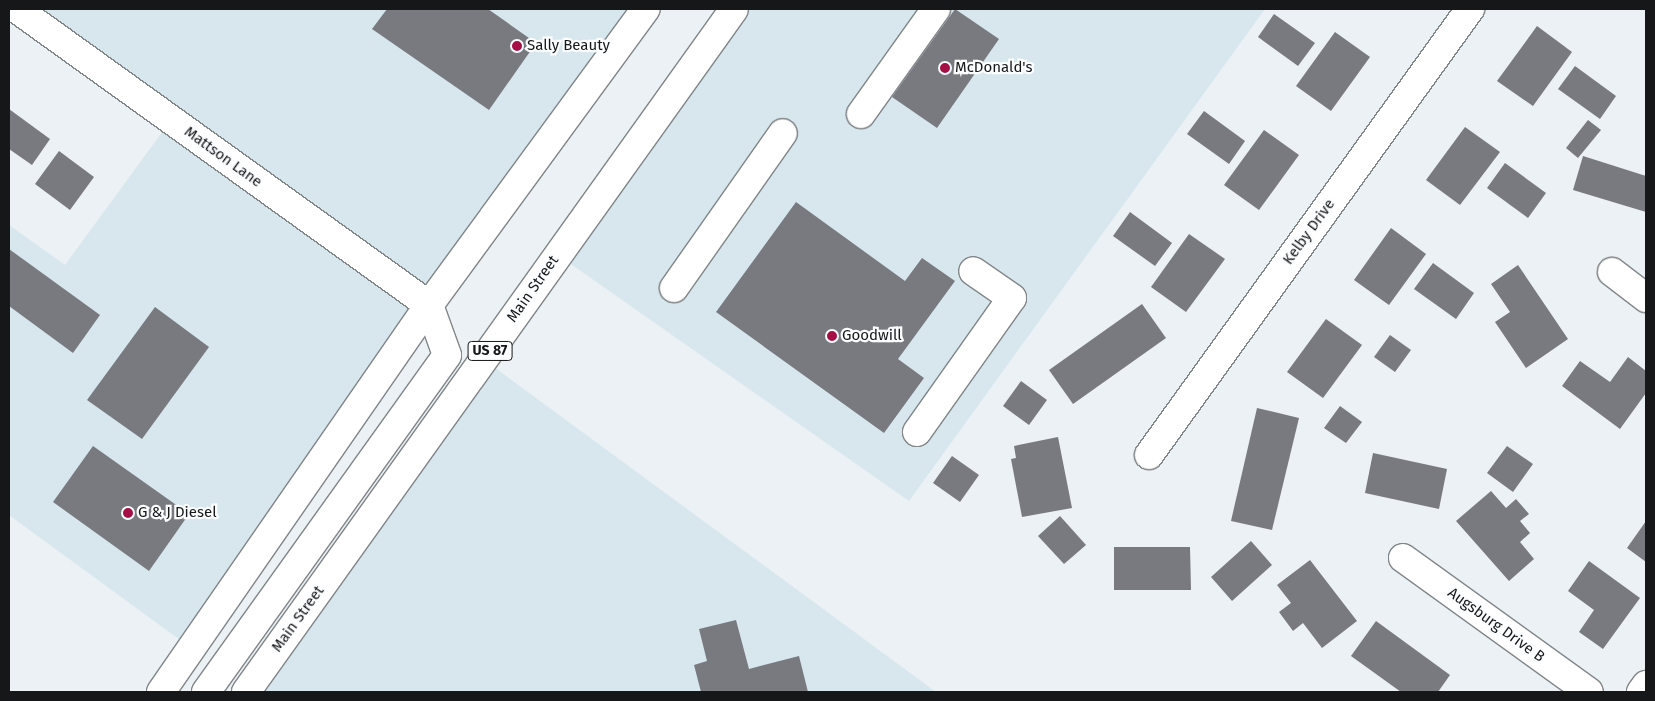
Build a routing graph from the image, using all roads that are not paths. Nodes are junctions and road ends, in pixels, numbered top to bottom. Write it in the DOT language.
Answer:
graph roads {
  1 [pos="17,9"];
  2 [pos="646,9"];
  3 [pos="734,9"];
  4 [pos="936,9"];
  5 [pos="1470,9"];
  6 [pos="861,114"];
  7 [pos="783,133"];
  8 [pos="973,271"];
  9 [pos="1612,272"];
  10 [pos="674,288"];
  11 [pos="1646,298"];
  12 [pos="429,305"];
  13 [pos="917,432"];
  14 [pos="1149,455"];
  15 [pos="1403,558"];
  16 [pos="1646,685"];
  17 [pos="160,692"];
  18 [pos="206,692"];
  19 [pos="246,692"];
  20 [pos="1589,692"];
  21 [pos="1641,692"];
  1 -- 12 [label="main road, Mattson Lane"];
  2 -- 12 [label="main road"];
  3 -- 19 [label="main road, Main Street / US 87"];
  4 -- 6 [label="main road"];
  5 -- 14 [label="main road, Kelby Drive"];
  7 -- 10 [label="main road"];
  8 -- 13 [label="main road"];
  9 -- 11 [label="main road"];
  12 -- 17 [label="main road"];
  12 -- 18 [label="main road"];
  15 -- 20 [label="main road, Augsburg Drive B"];
  16 -- 21 [label="main road"];
}
